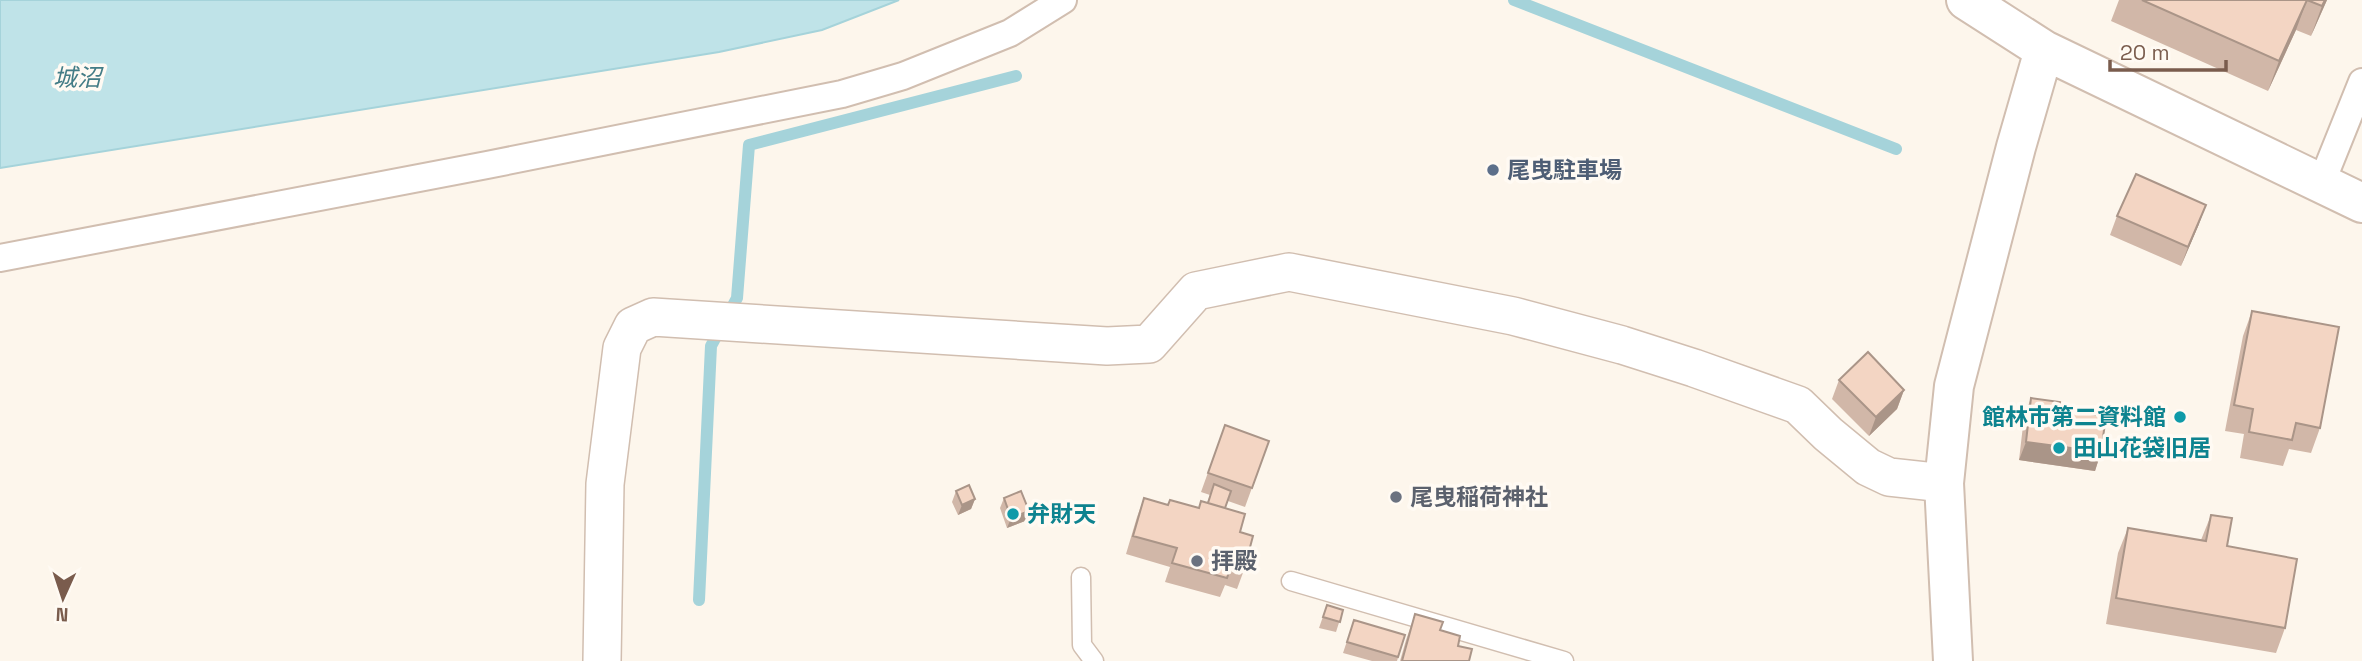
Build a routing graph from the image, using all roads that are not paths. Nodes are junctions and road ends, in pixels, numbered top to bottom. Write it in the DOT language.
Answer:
graph roads {
  1 [pos="1063,0"];
  2 [pos="1966,0"];
  3 [pos="2044,50"];
  4 [pos="2362,82"];
  5 [pos="2321,184"];
  6 [pos="2362,203"];
  7 [pos="0,258"];
  8 [pos="1944,483"];
  9 [pos="1081,577"];
  10 [pos="1291,581"];
  11 [pos="602,661"];
  12 [pos="1094,661"];
  13 [pos="1564,661"];
  14 [pos="1953,661"];
  1 -- 7 [label="street"];
  2 -- 3 [label="street"];
  3 -- 5 [label="street"];
  3 -- 8 [label="street"];
  4 -- 5 [label="street"];
  5 -- 6 [label="street"];
  8 -- 11 [label="street"];
  8 -- 14 [label="street"];
  9 -- 12 [label="lane"];
  10 -- 13 [label="lane"];
}
